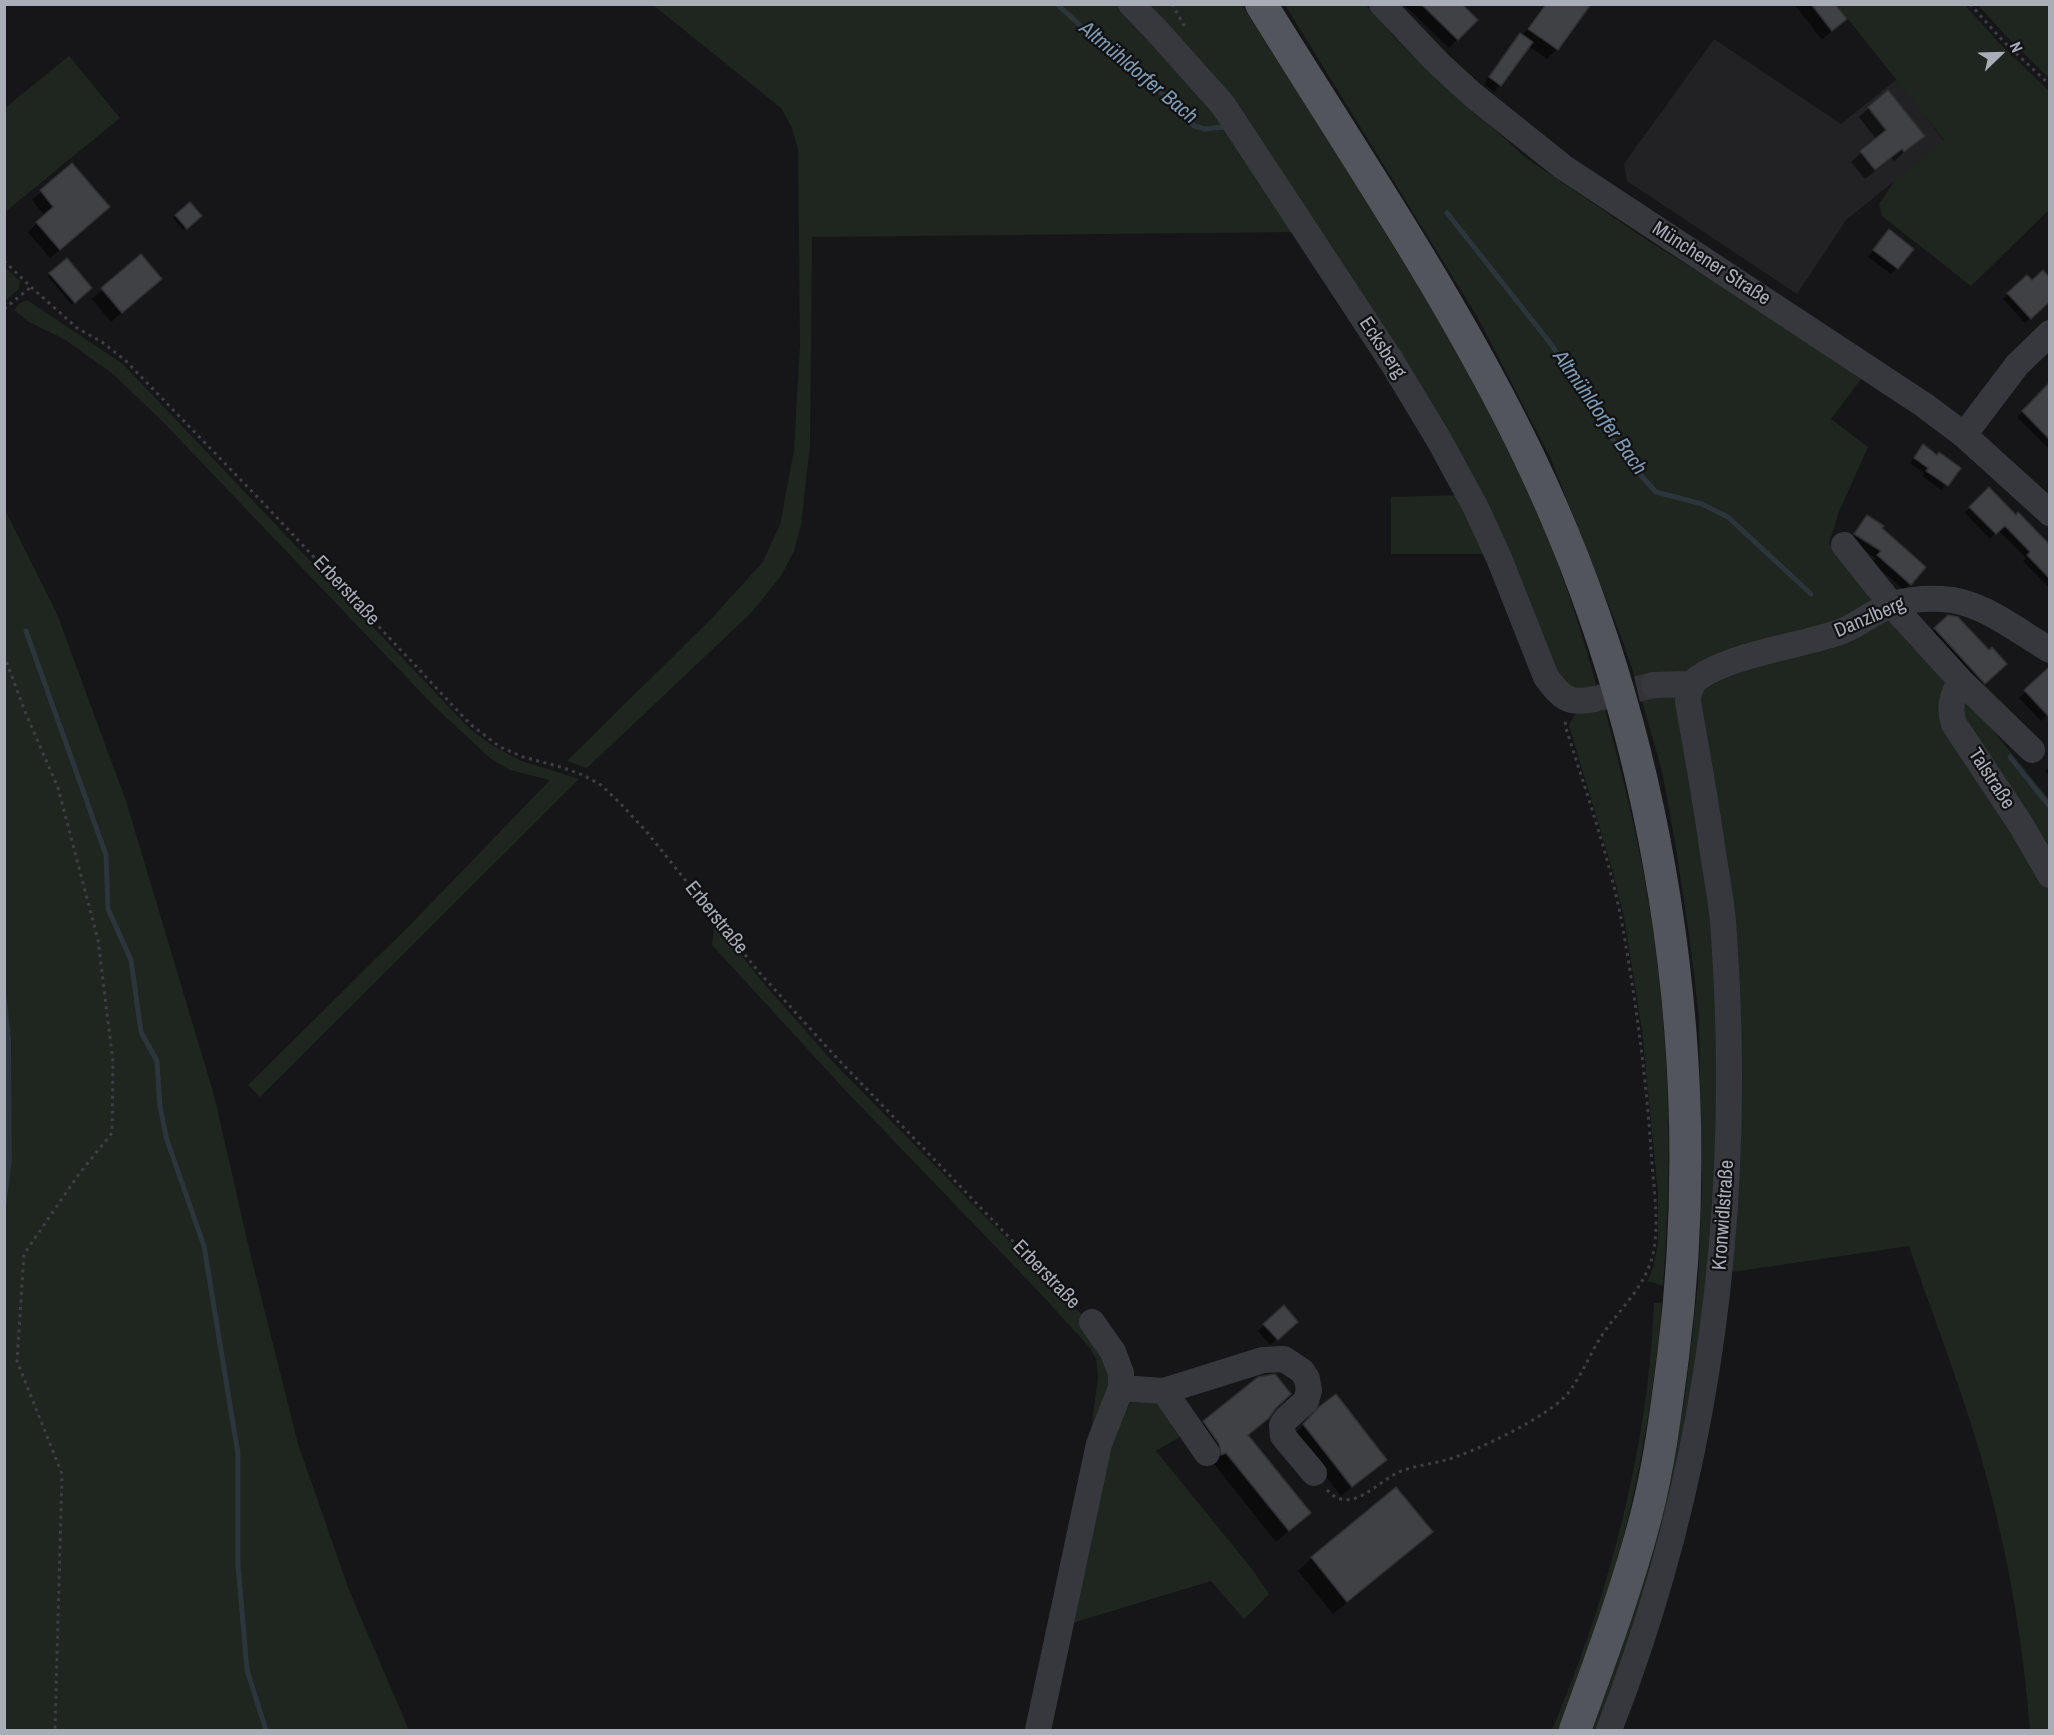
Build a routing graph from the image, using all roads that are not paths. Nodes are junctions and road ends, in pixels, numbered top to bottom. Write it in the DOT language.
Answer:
graph roads {
  1 [pos="1131,4"];
  2 [pos="1382,4"];
  3 [pos="1261,5"];
  4 [pos="2047,340"];
  5 [pos="1964,435"];
  6 [pos="2049,513"];
  7 [pos="1844,545"];
  8 [pos="1891,604"];
  9 [pos="2049,650"];
  10 [pos="1960,680"];
  11 [pos="1654,685"];
  12 [pos="1691,688"];
  13 [pos="1582,700"];
  14 [pos="2032,750"];
  15 [pos="2049,875"];
  16 [pos="1092,1322"];
  17 [pos="1121,1388"];
  18 [pos="1164,1391"];
  19 [pos="1208,1453"];
  20 [pos="1314,1473"];
  21 [pos="1038,1731"];
  22 [pos="1575,1731"];
  23 [pos="1609,1731"];
  1 -- 13 [label="street, Ecksberg"];
  2 -- 5 [label="street, Münchener Straße"];
  3 -- 22 [label="main road"];
  4 -- 5 [label="street"];
  5 -- 6 [label="street, Münchener Straße"];
  7 -- 8 [label="street"];
  8 -- 9 [label="street, Danzlberg"];
  8 -- 10 [label="street"];
  8 -- 12 [label="street, Danzlberg"];
  10 -- 14 [label="street"];
  10 -- 15 [label="street, Talstraße"];
  11 -- 12 [label="street"];
  12 -- 23 [label="street, Kronwidlstraße"];
  16 -- 17 [label="street, Erberstraße"];
  17 -- 18 [label="street"];
  17 -- 21 [label="street"];
  18 -- 19 [label="street"];
  18 -- 20 [label="street"];
}
